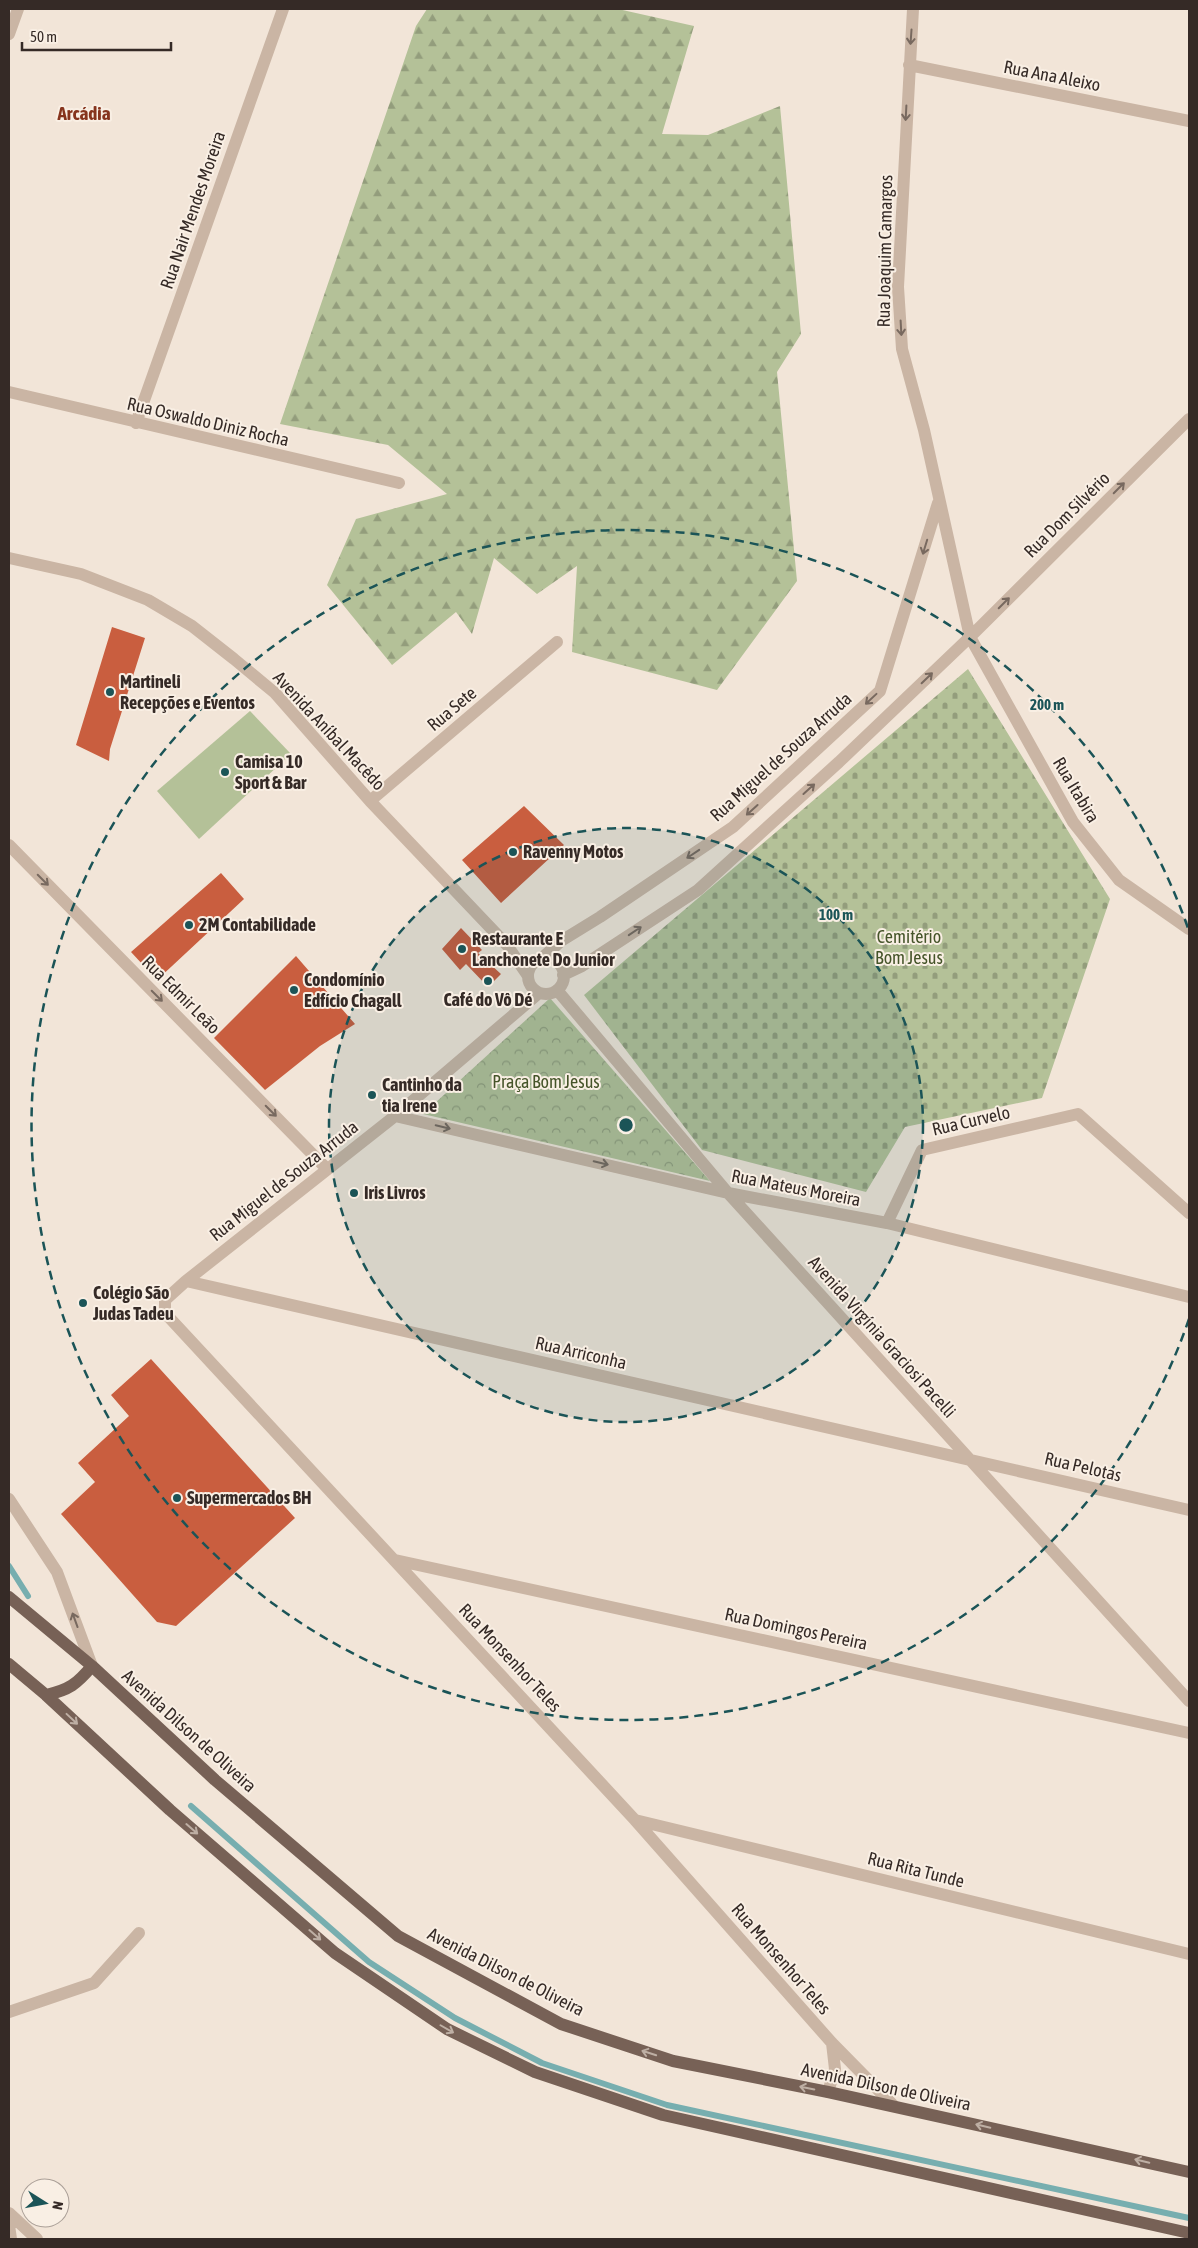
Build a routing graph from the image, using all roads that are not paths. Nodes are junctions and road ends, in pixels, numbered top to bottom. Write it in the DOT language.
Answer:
graph roads {
  1 [pos="18,9"];
  2 [pos="283,9"];
  3 [pos="913,9"];
  4 [pos="9,34"];
  5 [pos="909,65"];
  6 [pos="1189,122"];
  7 [pos="9,392"];
  8 [pos="1189,419"];
  9 [pos="136,423"];
  10 [pos="399,483"];
  11 [pos="939,500"];
  12 [pos="9,558"];
  13 [pos="970,637"];
  14 [pos="557,642"];
  15 [pos="370,801"];
  16 [pos="9,845"];
  17 [pos="1189,930"];
  18 [pos="507,945"];
  19 [pos="538,960"];
  20 [pos="563,975"];
  21 [pos="528,976"];
  22 [pos="557,990"];
  23 [pos="539,993"];
  24 [pos="395,1116"];
  25 [pos="327,1169"];
  26 [pos="728,1193"];
  27 [pos="1189,1213"];
  28 [pos="887,1223"];
  29 [pos="186,1281"];
  30 [pos="1189,1297"];
  31 [pos="165,1300"];
  32 [pos="970,1459"];
  33 [pos="9,1499"];
  34 [pos="1189,1510"];
  35 [pos="395,1560"];
  36 [pos="9,1597"];
  37 [pos="9,1664"];
  38 [pos="92,1666"];
  39 [pos="46,1695"];
  40 [pos="1189,1701"];
  41 [pos="1189,1733"];
  42 [pos="635,1820"];
  43 [pos="139,1933"];
  44 [pos="1189,1954"];
  45 [pos="9,2012"];
  46 [pos="832,2043"];
  47 [pos="828,2092"];
  48 [pos="894,2106"];
  49 [pos="1189,2172"];
  50 [pos="9,2213"];
  51 [pos="9,2225"];
  52 [pos="1189,2233"];
  53 [pos="11,2239"];
  54 [pos="38,2239"];
  1 -- 4 [label="street"];
  2 -- 9 [label="street, Rua Nair Mendes Moreira"];
  3 -- 5 [label="street, Rua Joaquim Camargos, one-way"];
  5 -- 6 [label="street, Rua Ana Aleixo"];
  5 -- 11 [label="street, Rua Joaquim Camargos, one-way"];
  7 -- 9 [label="street, Rua Oswaldo Diniz Rocha"];
  13 -- 8 [label="street, Rua Dom Silvério, one-way"];
  9 -- 10 [label="street, Rua Oswaldo Diniz Rocha"];
  11 -- 13 [label="street, Rua Joaquim Camargos"];
  11 -- 19 [label="street, Rua Miguel de Souza Arruda, one-way"];
  12 -- 15 [label="street, Avenida Aníbal Macêdo"];
  13 -- 17 [label="street, Rua Itabira"];
  20 -- 13 [label="street, one-way"];
  14 -- 15 [label="street, Rua Sete"];
  15 -- 18 [label="street, Avenida Aníbal Macêdo"];
  16 -- 25 [label="street, Rua Edmir Leão, one-way"];
  18 -- 19 [label="street, Avenida Aníbal Macêdo"];
  18 -- 21 [label="street, Avenida Aníbal Macêdo"];
  19 -- 20 [label="street"];
  19 -- 21 [label="street"];
  20 -- 22 [label="street"];
  21 -- 23 [label="street"];
  22 -- 23 [label="street"];
  22 -- 26 [label="street, Avenida Virgínia Graciosi Pacelli"];
  23 -- 24 [label="street, Rua Miguel de Souza Arruda"];
  24 -- 25 [label="street, Rua Miguel de Souza Arruda"];
  24 -- 26 [label="street, Rua Mateus Moreira, one-way"];
  25 -- 29 [label="street, Rua Miguel de Souza Arruda"];
  26 -- 28 [label="street, Rua Mateus Moreira"];
  26 -- 32 [label="street, Avenida Virgínia Graciosi Pacelli"];
  27 -- 28 [label="street, Rua Curvelo"];
  28 -- 30 [label="street, Rua Mateus Moreira"];
  29 -- 31 [label="street, Rua Miguel de Souza Arruda"];
  29 -- 32 [label="street, Rua Arriconha"];
  31 -- 35 [label="street, Rua Monsenhor Teles"];
  32 -- 34 [label="street, Rua Pelotas"];
  32 -- 40 [label="street, Avenida Virgínia Graciosi Pacelli"];
  38 -- 33 [label="street, one-way"];
  35 -- 41 [label="street, Rua Domingos Pereira"];
  35 -- 42 [label="street, Rua Monsenhor Teles"];
  36 -- 38 [label="main road, Avenida Dilson de Oliveira"];
  37 -- 39 [label="main road"];
  38 -- 39 [label="main road"];
  47 -- 38 [label="main road, Avenida Dilson de Oliveira, one-way"];
  39 -- 52 [label="main road, one-way"];
  42 -- 44 [label="street, Rua Rita Tunde"];
  42 -- 46 [label="street, Rua Monsenhor Teles"];
  43 -- 45 [label="street"];
  46 -- 47 [label="street"];
  46 -- 48 [label="street, Rua Monsenhor Teles"];
  47 -- 48 [label="main road, Avenida Dilson de Oliveira"];
  49 -- 48 [label="main road, Avenida Dilson de Oliveira, one-way"];
  50 -- 54 [label="street"];
  51 -- 53 [label="street"];
}
